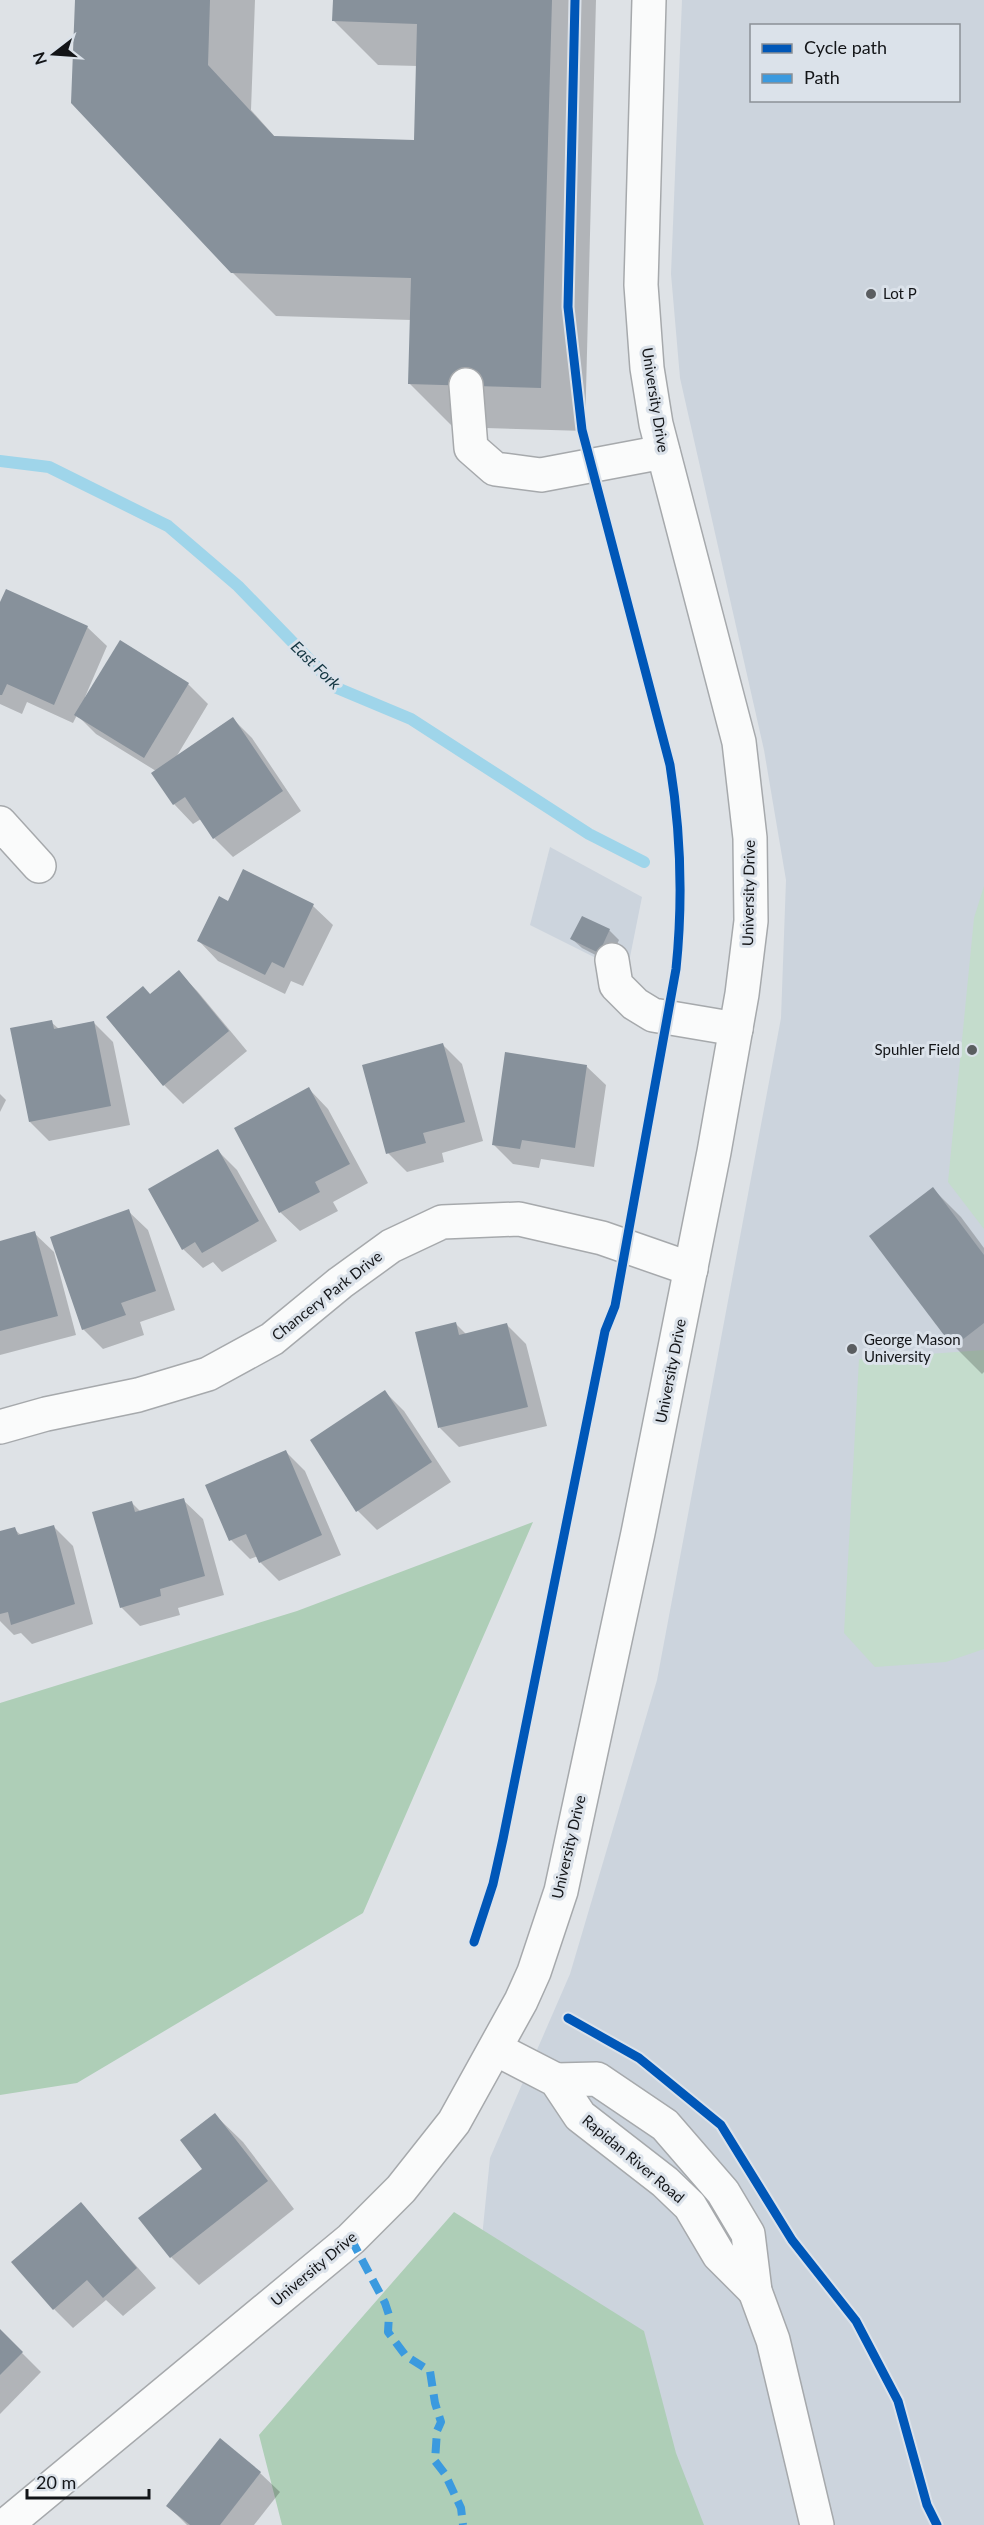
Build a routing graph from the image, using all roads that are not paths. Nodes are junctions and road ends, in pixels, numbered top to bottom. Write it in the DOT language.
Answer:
graph roads {
  1 [pos="649,0"];
  2 [pos="466,385"];
  3 [pos="663,452"];
  4 [pos="0,823"];
  5 [pos="39,866"];
  6 [pos="612,960"];
  7 [pos="736,1029"];
  8 [pos="691,1269"];
  9 [pos="0,1427"];
  10 [pos="496,2049"];
  11 [pos="556,2080"];
  12 [pos="755,2291"];
  13 [pos="6,2525"];
  14 [pos="817,2525"];
  1 -- 3 [label="street, University Drive"];
  2 -- 3 [label="street"];
  3 -- 7 [label="street, University Drive"];
  4 -- 5 [label="street"];
  6 -- 7 [label="street"];
  7 -- 8 [label="street, University Drive"];
  8 -- 9 [label="street, Chancery Park Drive"];
  8 -- 10 [label="street, University Drive"];
  10 -- 11 [label="street, Rapidan River Road"];
  10 -- 13 [label="street, University Drive"];
  11 -- 12 [label="street, Rapidan River Road"];
  11 -- 12 [label="street, Rapidan River Road"];
  12 -- 14 [label="street, Rapidan River Road"];
}
